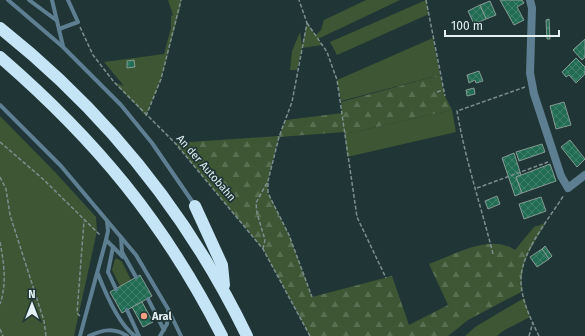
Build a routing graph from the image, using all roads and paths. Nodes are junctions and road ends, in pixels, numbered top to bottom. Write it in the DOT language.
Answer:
graph roads {
  1 [pos="8,0"];
  2 [pos="29,0"];
  3 [pos="52,0"];
  4 [pos="68,0"];
  5 [pos="181,0"];
  6 [pos="299,0"];
  7 [pos="426,0"];
  8 [pos="530,0"];
  9 [pos="57,20"];
  10 [pos="78,22"];
  11 [pos="307,23"];
  12 [pos="0,28"];
  13 [pos="59,29"];
  14 [pos="63,47"];
  15 [pos="0,57"];
  16 [pos="532,84"];
  17 [pos="443,90"];
  18 [pos="437,92"];
  19 [pos="445,96"];
  20 [pos="0,105"];
  21 [pos="146,116"];
  22 [pos="0,142"];
  23 [pos="556,160"];
  24 [pos="585,175"];
  25 [pos="0,177"];
  26 [pos="268,181"];
  27 [pos="477,188"];
  28 [pos="568,188"];
  29 [pos="195,206"];
  30 [pos="106,219"];
  31 [pos="84,220"];
  32 [pos="121,236"];
  33 [pos="106,240"];
  34 [pos="0,242"];
  35 [pos="112,247"];
  36 [pos="263,249"];
  37 [pos="493,254"];
  38 [pos="124,257"];
  39 [pos="98,274"];
  40 [pos="136,277"];
  41 [pos="386,278"];
  42 [pos="116,289"];
  43 [pos="225,292"];
  44 [pos="312,297"];
  45 [pos="148,299"];
  46 [pos="0,304"];
  47 [pos="168,309"];
  48 [pos="127,310"];
  49 [pos="84,320"];
  50 [pos="533,322"];
  51 [pos="126,328"];
  52 [pos="0,329"];
  53 [pos="164,330"];
  54 [pos="0,335"];
  55 [pos="125,335"];
  56 [pos="3,336"];
  57 [pos="46,336"];
  58 [pos="80,336"];
  59 [pos="89,336"];
  60 [pos="134,336"];
  61 [pos="139,336"];
  62 [pos="160,336"];
  63 [pos="181,336"];
  64 [pos="222,336"];
  65 [pos="247,336"];
  66 [pos="310,336"];
  67 [pos="529,336"];
  68 [pos="539,336"];
  1 -- 14 [label="lane"];
  2 -- 9 [label="lane"];
  3 -- 9 [label="lane"];
  4 -- 10 [label="lane"];
  5 -- 21 [label="path"];
  6 -- 11 [label="path"];
  7 -- 17 [label="path"];
  8 -- 16 [label="street"];
  9 -- 13 [label="lane"];
  10 -- 13 [label="lane"];
  10 -- 21 [label="path, An der Autobahn"];
  11 -- 26 [label="path"];
  11 -- 41 [label="path"];
  12 -- 43 [label="highway"];
  13 -- 14 [label="lane"];
  14 -- 29 [label="lane"];
  15 -- 64 [label="highway"];
  16 -- 23 [label="street"];
  16 -- 27 [label="path"];
  17 -- 18 [label="path"];
  17 -- 19 [label="path"];
  20 -- 30 [label="lane"];
  21 -- 36 [label="path, An der Autobahn"];
  22 -- 31 [label="path"];
  23 -- 27 [label="path"];
  23 -- 28 [label="street"];
  24 -- 28 [label="street"];
  25 -- 57 [label="path"];
  26 -- 36 [label="path"];
  26 -- 44 [label="path"];
  27 -- 37 [label="path"];
  28 -- 50 [label="path"];
  29 -- 43 [label="highway"];
  30 -- 32 [label="lane"];
  30 -- 33 [label="lane"];
  31 -- 33 [label="path"];
  31 -- 49 [label="path"];
  32 -- 38 [label="lane"];
  32 -- 47 [label="lane"];
  33 -- 35 [label="lane"];
  33 -- 39 [label="lane"];
  34 -- 46 [label="path"];
  35 -- 38 [label="lane"];
  35 -- 42 [label="lane"];
  36 -- 66 [label="path, An der Autobahn"];
  38 -- 40 [label="lane"];
  39 -- 49 [label="lane"];
  39 -- 51 [label="lane"];
  43 -- 65 [label="highway"];
  45 -- 53 [label="lane"];
  47 -- 53 [label="lane"];
  47 -- 63 [label="lane"];
  48 -- 61 [label="lane"];
  49 -- 58 [label="lane"];
  50 -- 67 [label="path"];
  50 -- 68 [label="path"];
  51 -- 55 [label="lane"];
  51 -- 60 [label="lane"];
  52 -- 56 [label="path"];
  53 -- 62 [label="lane"];
  54 -- 56 [label="path"];
  55 -- 59 [label="lane"];
}
